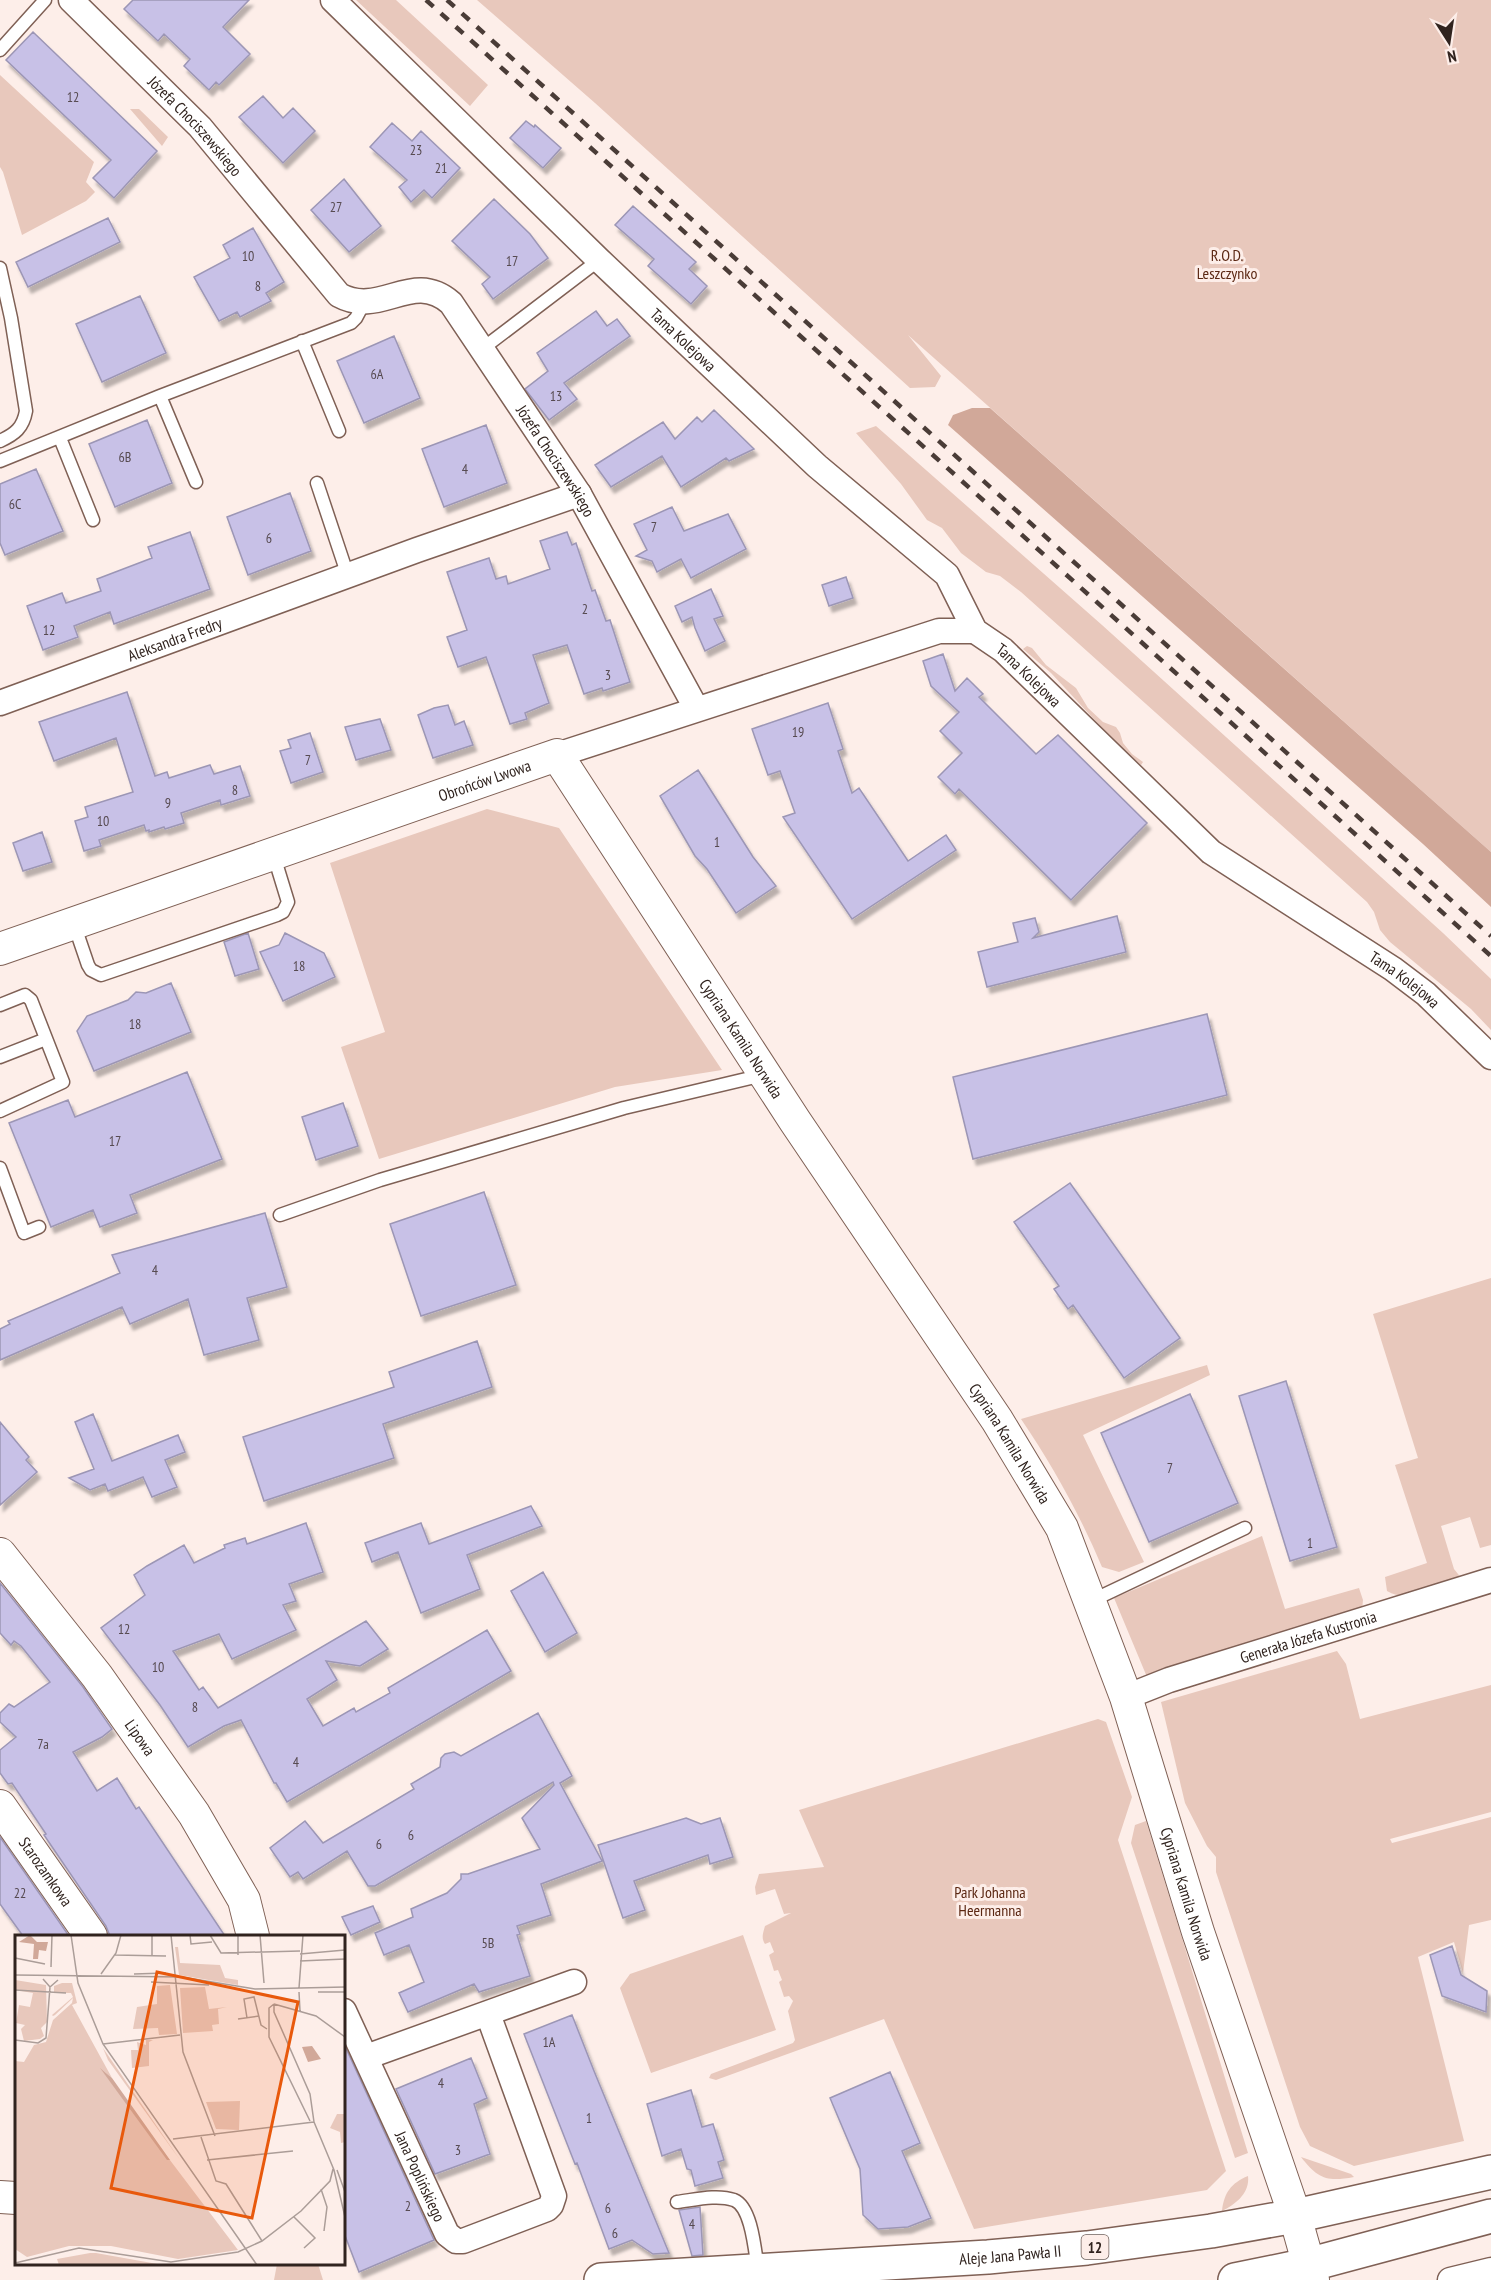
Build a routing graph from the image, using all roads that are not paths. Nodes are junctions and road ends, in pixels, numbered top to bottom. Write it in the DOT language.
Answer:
graph roads {
  1 [pos="45,0"];
  2 [pos="71,0"];
  3 [pos="333,0"];
  4 [pos="0,50"];
  5 [pos="599,260"];
  6 [pos="0,268"];
  7 [pos="364,303"];
  8 [pos="302,341"];
  9 [pos="483,349"];
  10 [pos="160,396"];
  11 [pos="339,431"];
  12 [pos="60,438"];
  13 [pos="0,441"];
  14 [pos="0,461"];
  15 [pos="196,482"];
  16 [pos="317,483"];
  17 [pos="579,494"];
  18 [pos="93,520"];
  19 [pos="348,576"];
  20 [pos="975,631"];
  21 [pos="0,703"];
  22 [pos="696,708"];
  23 [pos="557,755"];
  24 [pos="272,853"];
  25 [pos="74,923"];
  26 [pos="0,949"];
  27 [pos="0,1005"];
  28 [pos="46,1039"];
  29 [pos="0,1057"];
  30 [pos="1491,1057"];
  31 [pos="765,1074"];
  32 [pos="0,1111"];
  33 [pos="0,1168"];
  34 [pos="280,1215"];
  35 [pos="39,1227"];
  36 [pos="1245,1528"];
  37 [pos="0,1554"];
  38 [pos="1491,1580"];
  39 [pos="1091,1601"];
  40 [pos="1126,1697"];
  41 [pos="0,1806"];
  42 [pos="90,1935"];
  43 [pos="253,1935"];
  44 [pos="574,1983"];
  45 [pos="345,2013"];
  46 [pos="488,2014"];
  47 [pos="366,2057"];
  48 [pos="1491,2172"];
  49 [pos="0,2197"];
  50 [pos="15,2198"];
  51 [pos="677,2202"];
  52 [pos="1295,2216"];
  53 [pos="1491,2216"];
  54 [pos="1491,2270"];
  55 [pos="758,2271"];
  56 [pos="1311,2272"];
  57 [pos="601,2280"];
  58 [pos="1235,2280"];
  59 [pos="1450,2280"];
  1 -- 4 [label="lane"];
  2 -- 7 [label="street, Józefa Chociszewskiego"];
  3 -- 5 [label="street, Tama Kolejowa"];
  5 -- 9 [label="lane"];
  5 -- 20 [label="street, Tama Kolejowa"];
  6 -- 13 [label="lane"];
  7 -- 8 [label="lane"];
  7 -- 9 [label="street, Józefa Chociszewskiego"];
  8 -- 10 [label="lane"];
  8 -- 11 [label="lane"];
  9 -- 17 [label="street, Józefa Chociszewskiego"];
  10 -- 12 [label="lane"];
  10 -- 15 [label="lane"];
  12 -- 14 [label="lane"];
  12 -- 18 [label="lane"];
  16 -- 19 [label="lane"];
  17 -- 19 [label="street, Aleksandra Fredry"];
  17 -- 22 [label="street, Józefa Chociszewskiego"];
  19 -- 21 [label="street, Aleksandra Fredry"];
  20 -- 22 [label="street, Obrońców Lwowa"];
  20 -- 30 [label="street, Tama Kolejowa"];
  22 -- 23 [label="street, Obrońców Lwowa"];
  23 -- 24 [label="street, Obrońców Lwowa"];
  23 -- 31 [label="street, Cypriana Kamila Norwida"];
  24 -- 25 [label="street, Obrońców Lwowa"];
  24 -- 25 [label="lane"];
  25 -- 26 [label="street, Obrońców Lwowa"];
  27 -- 28 [label="lane"];
  28 -- 29 [label="lane"];
  28 -- 32 [label="lane"];
  31 -- 34 [label="lane"];
  31 -- 39 [label="street, Cypriana Kamila Norwida"];
  33 -- 35 [label="lane"];
  36 -- 39 [label="lane"];
  37 -- 43 [label="street, Lipowa"];
  38 -- 40 [label="street, Generała Józefa Kustronia"];
  39 -- 40 [label="street, Cypriana Kamila Norwida"];
  40 -- 52 [label="street, Cypriana Kamila Norwida"];
  41 -- 42 [label="street, Starozamkowa"];
  44 -- 46 [label="street"];
  45 -- 47 [label="street, Jana Poplińskiego"];
  46 -- 47 [label="street"];
  46 -- 47 [label="street, Jana Poplińskiego"];
  48 -- 52 [label="main road, 12"];
  49 -- 50 [label="street"];
  51 -- 55 [label="lane"];
  52 -- 55 [label="main road, Aleje Jana Pawła II / 12"];
  52 -- 56 [label="street, Cypriana Kamila Norwida"];
  53 -- 56 [label="main road"];
  54 -- 59 [label="street"];
  55 -- 57 [label="main road, Aleje Jana Pawła II / 12"];
  56 -- 58 [label="main road"];
}
